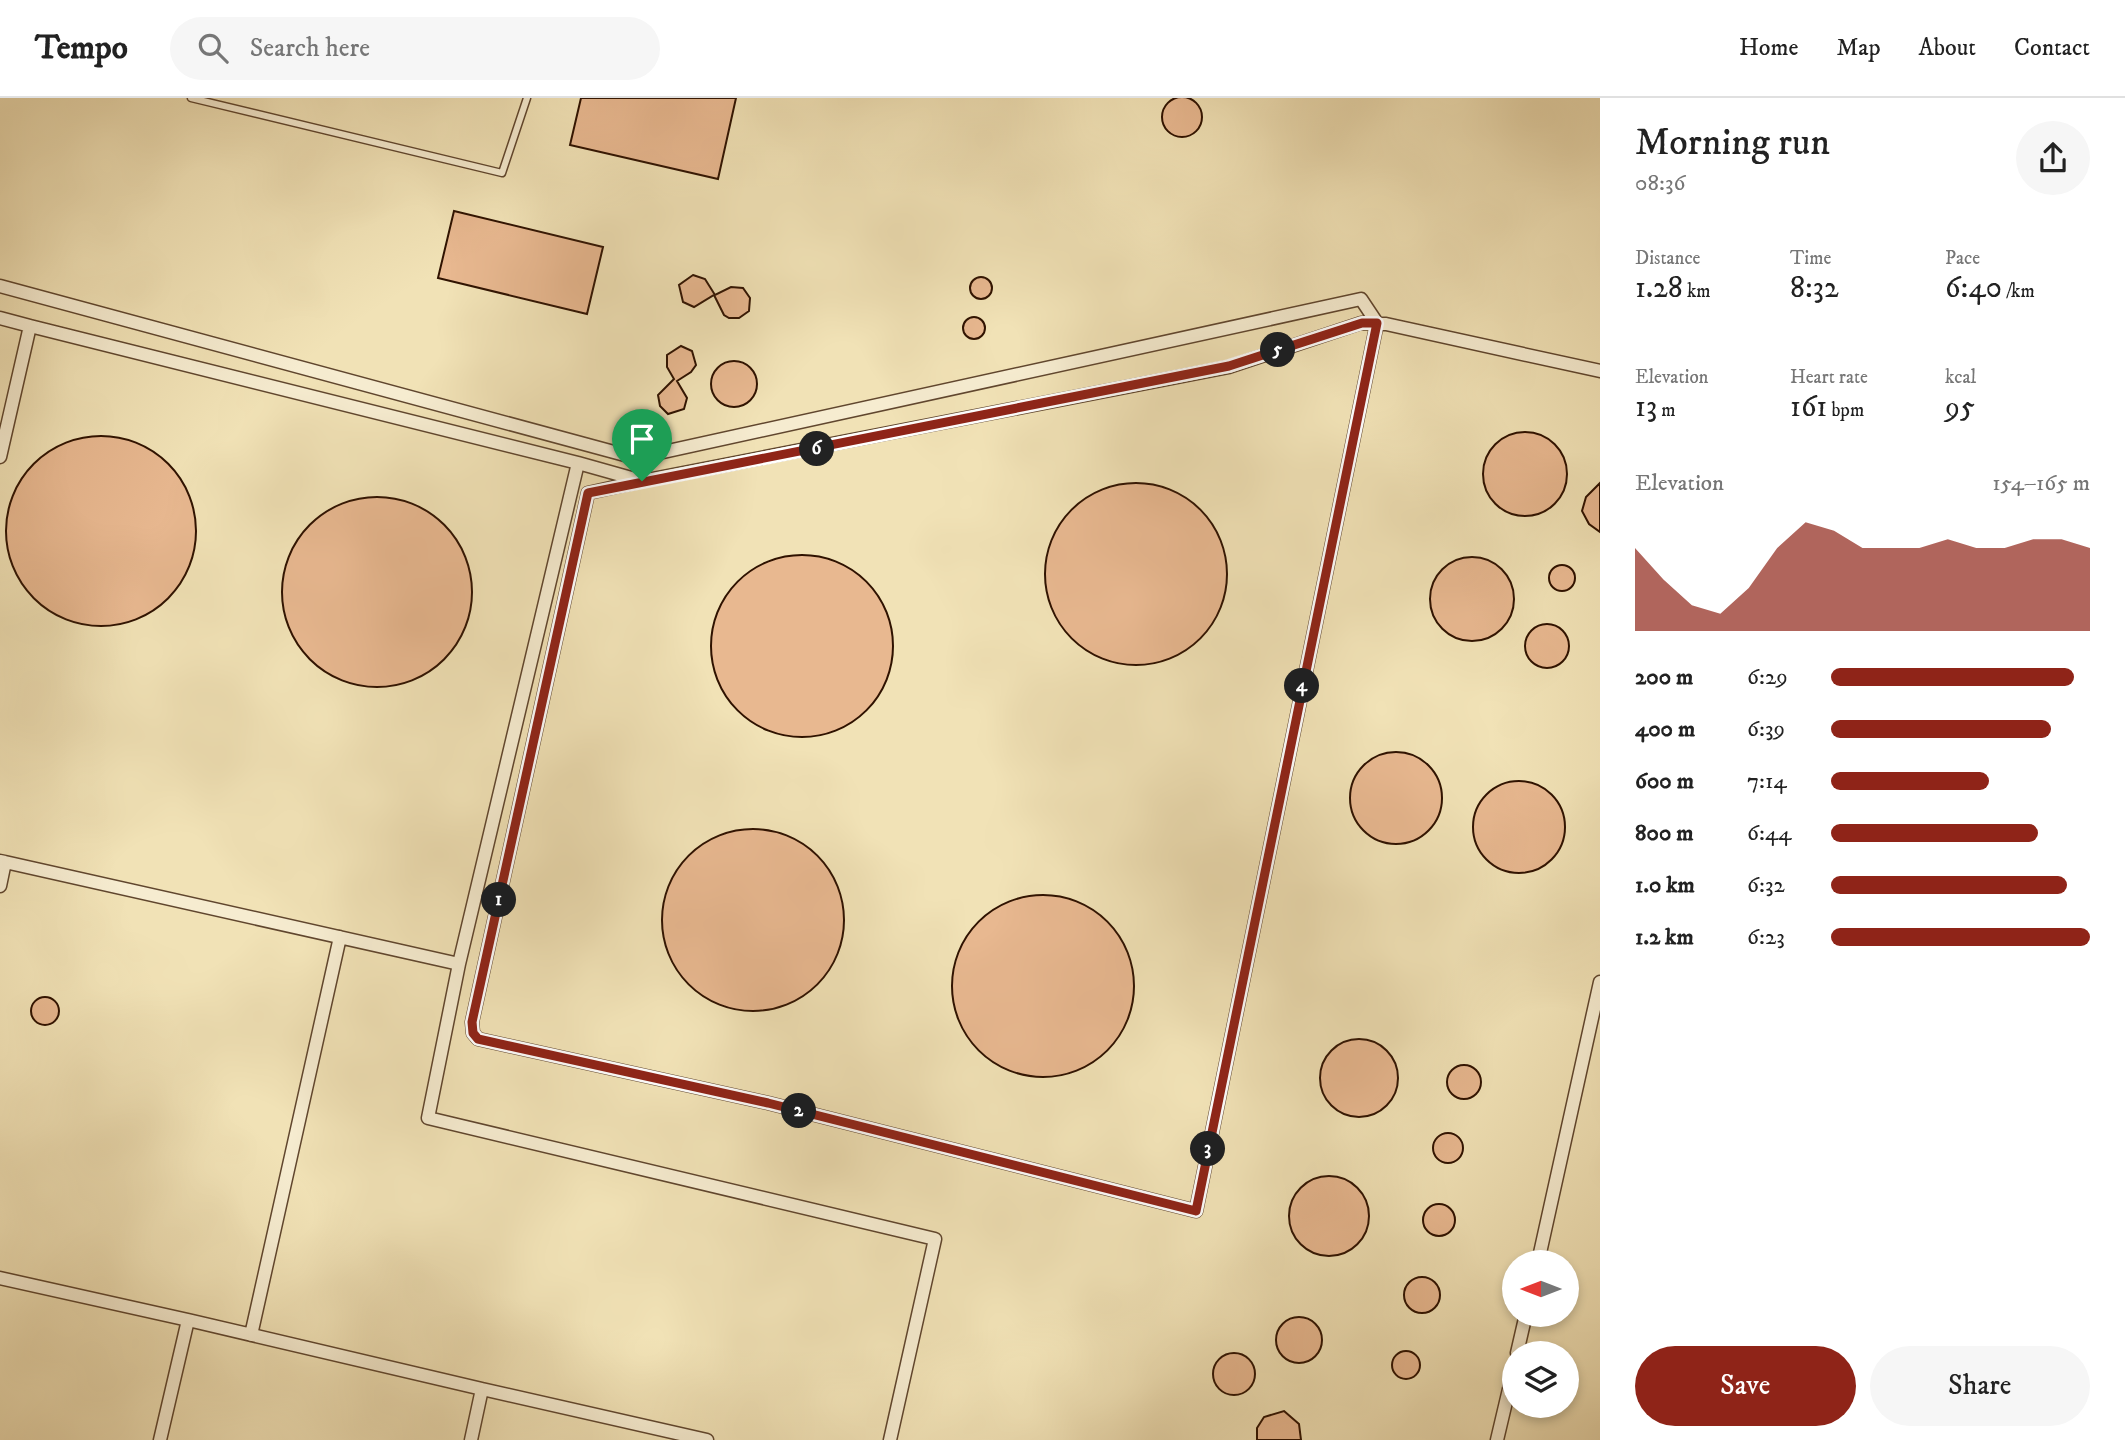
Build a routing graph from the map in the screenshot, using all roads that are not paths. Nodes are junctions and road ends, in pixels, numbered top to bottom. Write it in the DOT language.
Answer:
graph roads {
  1 [pos="191,98"];
  2 [pos="527,98"];
  3 [pos="0,286"];
  4 [pos="0,318"];
  5 [pos="1377,323"];
  6 [pos="30,326"];
  7 [pos="1600,371"];
  8 [pos="0,457"];
  9 [pos="578,463"];
  10 [pos="642,481"];
  11 [pos="3,861"];
  12 [pos="0,886"];
  13 [pos="340,937"];
  14 [pos="459,964"];
  15 [pos="1600,982"];
  16 [pos="1541,1250"];
  17 [pos="0,1278"];
  18 [pos="188,1320"];
  19 [pos="251,1335"];
  20 [pos="482,1389"];
  21 [pos="1502,1418"];
  22 [pos="160,1440"];
  23 [pos="471,1440"];
  24 [pos="707,1440"];
  25 [pos="890,1440"];
  26 [pos="1497,1440"];
  1 -- 2 [label="lane"];
  3 -- 5 [label="street"];
  4 -- 6 [label="street"];
  5 -- 7 [label="street"];
  5 -- 10 [label="street"];
  5 -- 10 [label="street"];
  6 -- 8 [label="street"];
  6 -- 9 [label="street"];
  9 -- 10 [label="street"];
  9 -- 14 [label="street"];
  11 -- 12 [label="street"];
  11 -- 13 [label="street"];
  13 -- 14 [label="street"];
  13 -- 19 [label="street"];
  14 -- 25 [label="street"];
  15 -- 16 [label="street"];
  17 -- 18 [label="street"];
  18 -- 19 [label="street"];
  18 -- 22 [label="street"];
  19 -- 20 [label="street"];
  20 -- 23 [label="street"];
  20 -- 24 [label="street"];
  21 -- 26 [label="street"];
}
